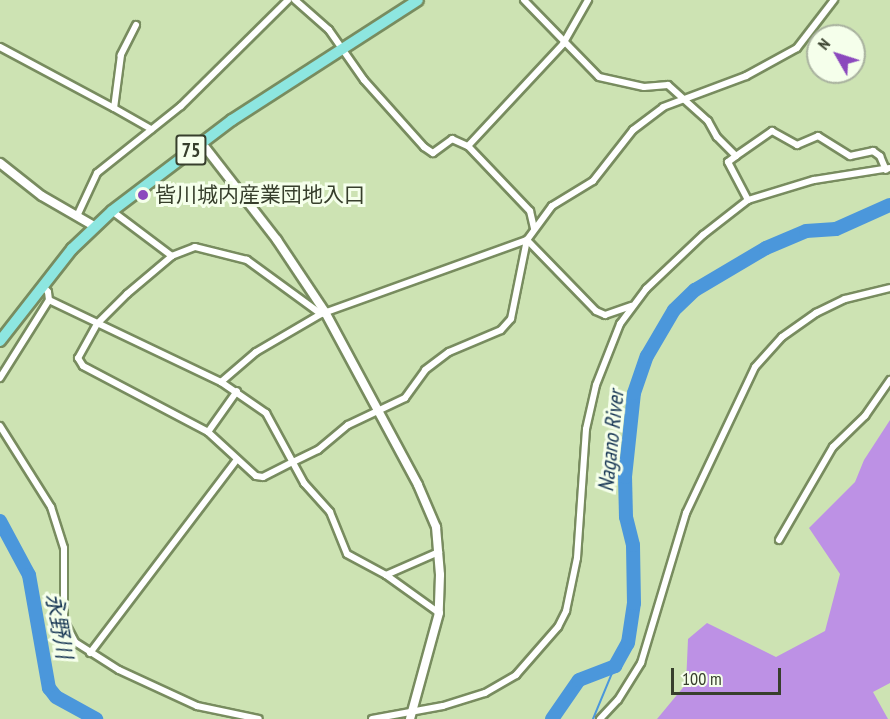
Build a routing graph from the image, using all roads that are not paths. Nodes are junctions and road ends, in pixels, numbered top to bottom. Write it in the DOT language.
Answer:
graph roads {
  1 [pos="288,0"];
  2 [pos="295,0"];
  3 [pos="418,0"];
  4 [pos="524,0"];
  5 [pos="588,0"];
  6 [pos="834,0"];
  7 [pos="136,25"];
  8 [pos="563,44"];
  9 [pos="0,47"];
  10 [pos="342,48"];
  11 [pos="685,101"];
  12 [pos="114,108"];
  13 [pos="151,129"];
  14 [pos="201,142"];
  15 [pos="468,146"];
  16 [pos="736,156"];
  17 [pos="0,163"];
  18 [pos="888,169"];
  19 [pos="748,200"];
  20 [pos="112,211"];
  21 [pos="78,214"];
  22 [pos="94,226"];
  23 [pos="534,229"];
  24 [pos="527,240"];
  25 [pos="172,256"];
  26 [pos="42,285"];
  27 [pos="890,288"];
  28 [pos="49,300"];
  29 [pos="631,306"];
  30 [pos="323,313"];
  31 [pos="97,324"];
  32 [pos="0,341"];
  33 [pos="0,378"];
  34 [pos="890,380"];
  35 [pos="221,382"];
  36 [pos="237,391"];
  37 [pos="378,411"];
  38 [pos="0,426"];
  39 [pos="208,432"];
  40 [pos="237,459"];
  41 [pos="293,462"];
  42 [pos="779,540"];
  43 [pos="439,552"];
  44 [pos="386,575"];
  45 [pos="438,613"];
  46 [pos="90,653"];
  47 [pos="411,716"];
  48 [pos="259,719"];
  49 [pos="372,719"];
  50 [pos="600,719"];
  1 -- 13 [label="street"];
  2 -- 10 [label="street"];
  3 -- 10 [label="main road, 75"];
  4 -- 8 [label="street"];
  5 -- 8 [label="street"];
  6 -- 11 [label="street"];
  7 -- 12 [label="street"];
  8 -- 11 [label="street"];
  8 -- 15 [label="street"];
  9 -- 12 [label="street"];
  10 -- 14 [label="main road, 75"];
  10 -- 15 [label="street"];
  11 -- 16 [label="street"];
  11 -- 23 [label="street"];
  12 -- 13 [label="street"];
  13 -- 21 [label="street"];
  14 -- 20 [label="main road, 75"];
  14 -- 30 [label="street"];
  15 -- 23 [label="street"];
  16 -- 18 [label="street"];
  16 -- 19 [label="street"];
  17 -- 21 [label="street"];
  18 -- 19 [label="street"];
  19 -- 29 [label="street"];
  20 -- 22 [label="main road, 75"];
  20 -- 25 [label="street"];
  21 -- 22 [label="street"];
  22 -- 26 [label="main road, 75"];
  23 -- 24 [label="street"];
  24 -- 29 [label="street"];
  24 -- 30 [label="street"];
  24 -- 37 [label="street"];
  25 -- 30 [label="street"];
  25 -- 31 [label="street"];
  26 -- 28 [label="street"];
  26 -- 32 [label="main road, 75"];
  27 -- 50 [label="street"];
  28 -- 31 [label="street"];
  28 -- 33 [label="street"];
  29 -- 47 [label="street"];
  30 -- 35 [label="street"];
  30 -- 37 [label="street"];
  31 -- 35 [label="street"];
  31 -- 39 [label="street"];
  34 -- 42 [label="street"];
  35 -- 36 [label="street"];
  36 -- 39 [label="street"];
  36 -- 41 [label="street"];
  37 -- 41 [label="street"];
  37 -- 43 [label="street"];
  38 -- 46 [label="street"];
  39 -- 40 [label="street"];
  40 -- 41 [label="street"];
  40 -- 46 [label="street"];
  41 -- 44 [label="street"];
  43 -- 44 [label="street"];
  43 -- 45 [label="street"];
  44 -- 45 [label="street"];
  45 -- 47 [label="street"];
  46 -- 48 [label="street"];
  47 -- 49 [label="street"];
}
